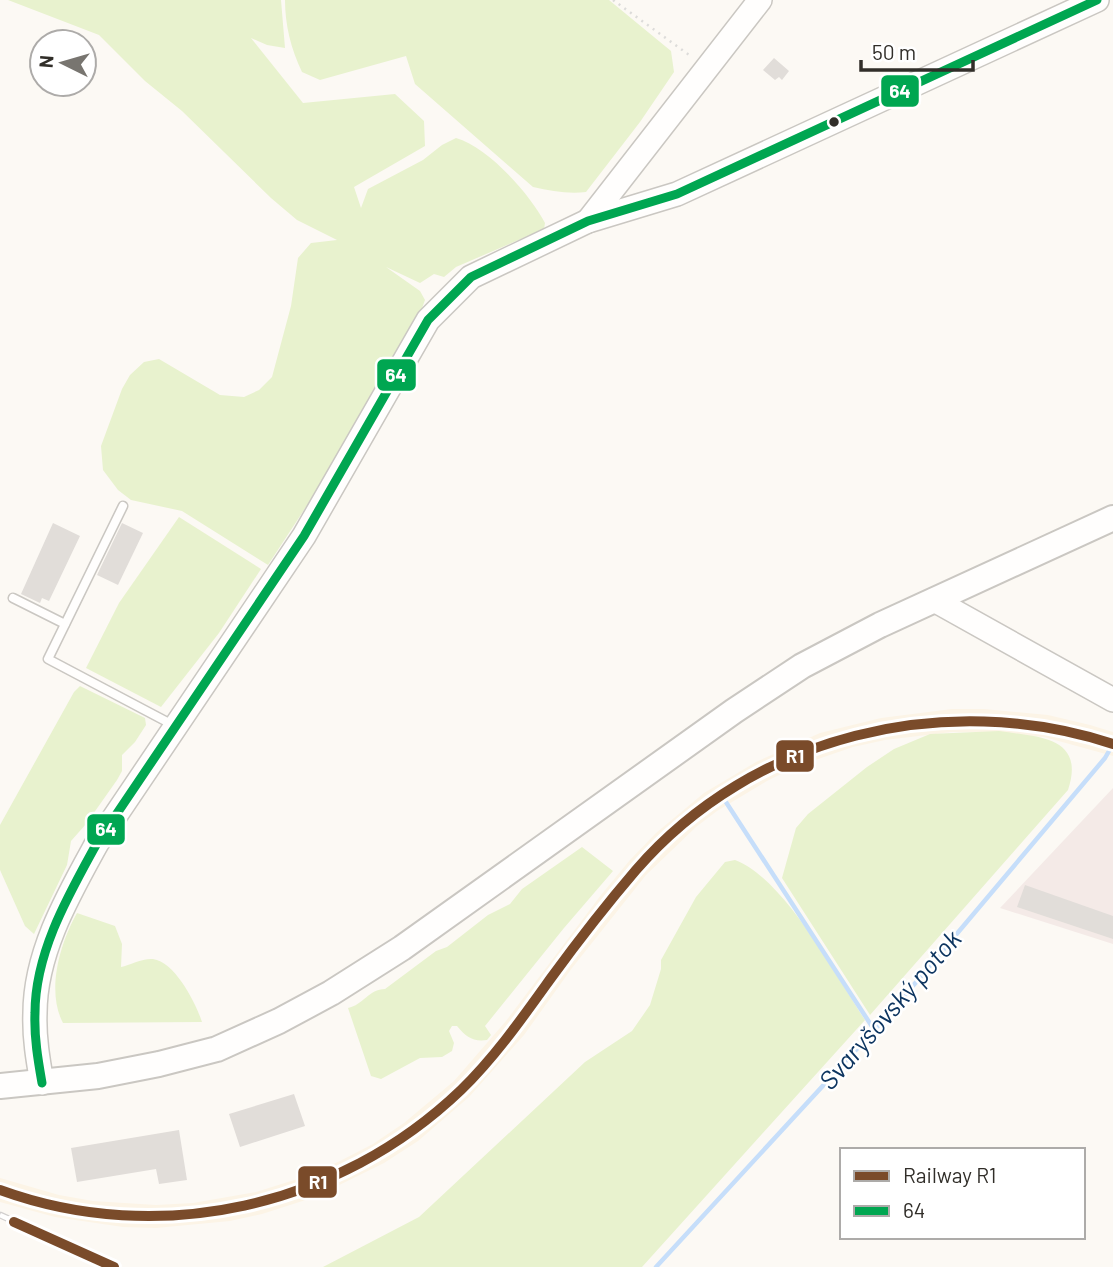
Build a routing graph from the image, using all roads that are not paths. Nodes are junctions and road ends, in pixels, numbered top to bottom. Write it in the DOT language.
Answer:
graph roads {
  1 [pos="760,0"];
  2 [pos="1097,0"];
  3 [pos="588,221"];
  4 [pos="123,506"];
  5 [pos="1113,518"];
  6 [pos="13,598"];
  7 [pos="934,600"];
  8 [pos="65,624"];
  9 [pos="1111,698"];
  10 [pos="176,727"];
  11 [pos="42,1083"];
  12 [pos="0,1086"];
  1 -- 3 [label="street"];
  2 -- 3 [label="street"];
  3 -- 10 [label="street"];
  4 -- 8 [label="lane"];
  5 -- 7 [label="main road"];
  6 -- 8 [label="lane"];
  7 -- 9 [label="street"];
  7 -- 11 [label="main road"];
  8 -- 10 [label="lane"];
  10 -- 11 [label="street"];
  11 -- 12 [label="main road"];
}
